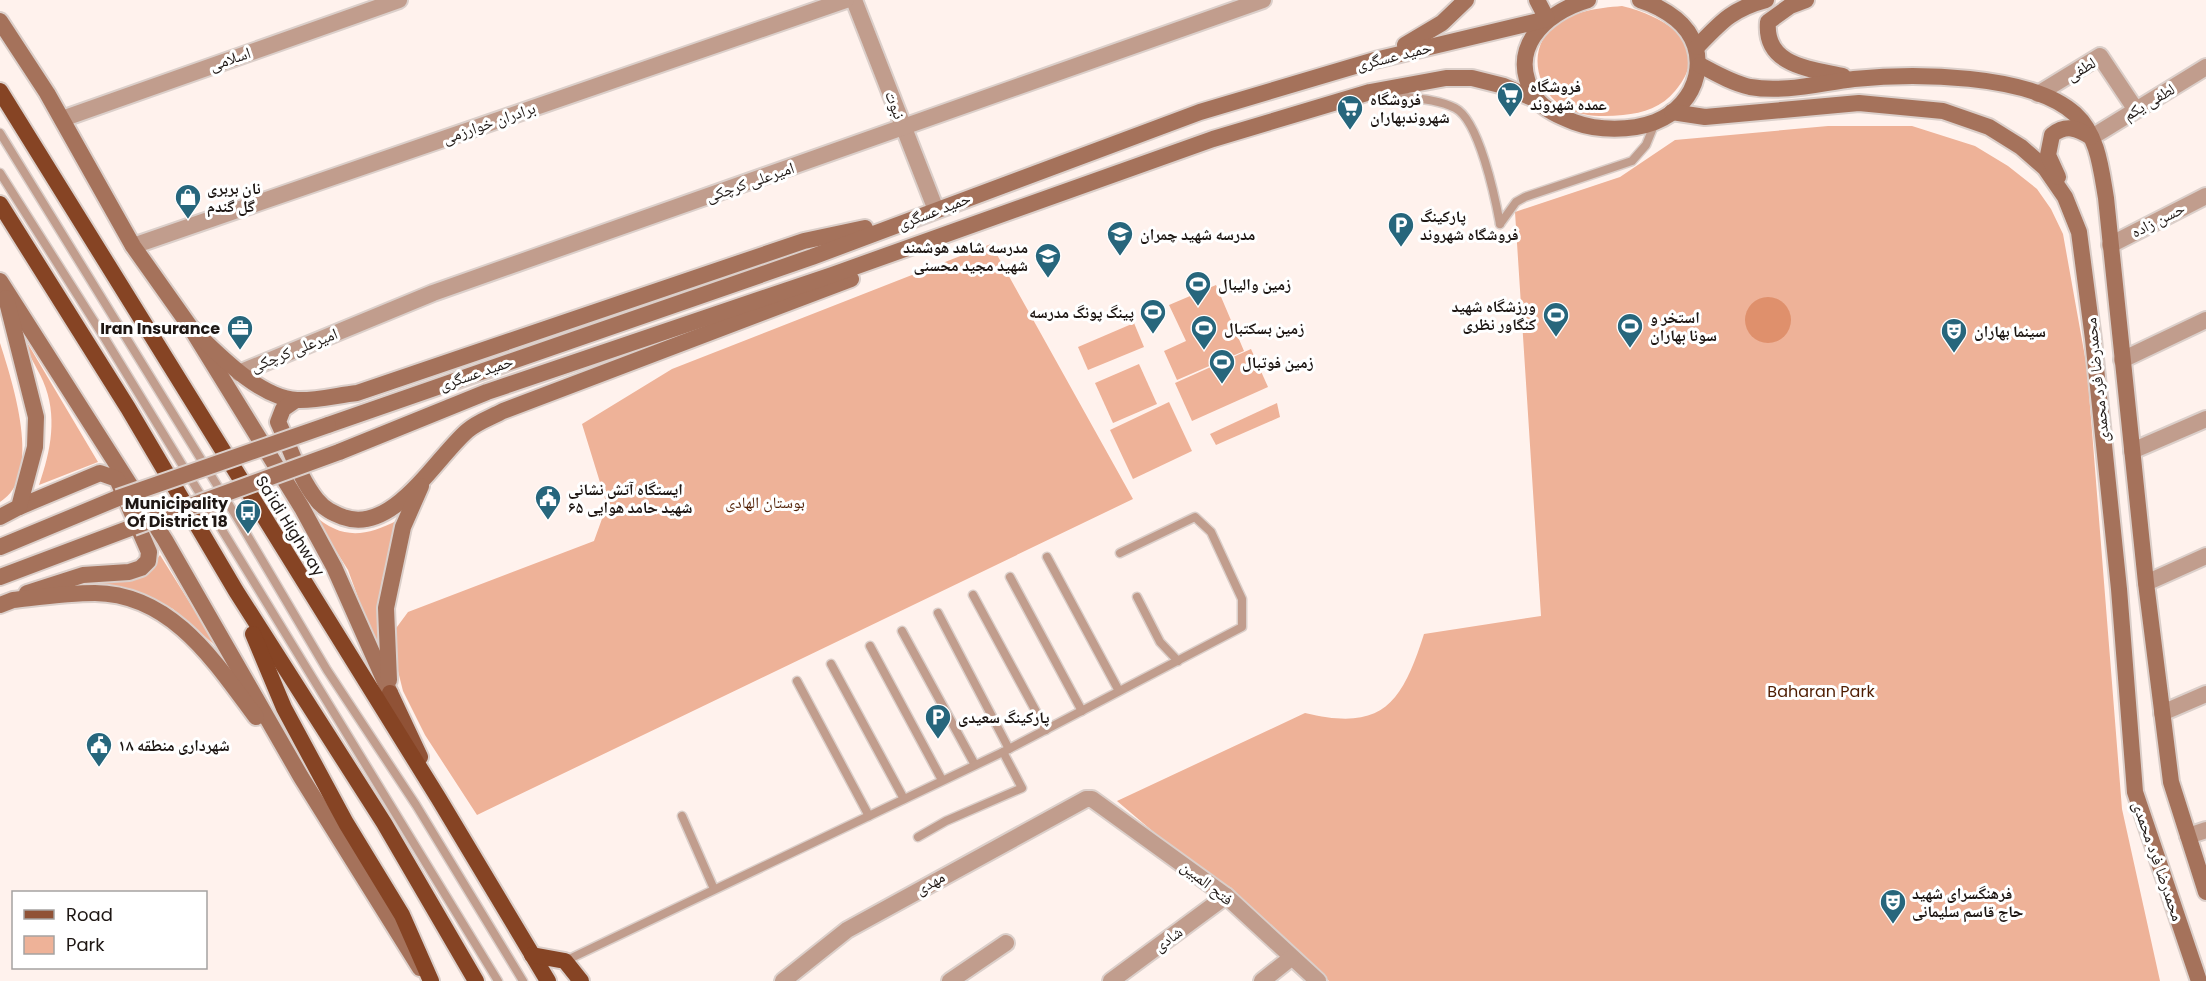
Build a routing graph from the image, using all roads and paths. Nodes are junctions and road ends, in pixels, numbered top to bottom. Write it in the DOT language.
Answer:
graph roads {
  1 [pos="399,0"];
  2 [pos="846,0"];
  3 [pos="854,0"];
  4 [pos="1263,0"];
  5 [pos="1466,0"];
  6 [pos="1537,0"];
  7 [pos="1588,0"];
  8 [pos="1667,0"];
  9 [pos="1766,0"];
  10 [pos="1806,0"];
  11 [pos="1645,2"];
  12 [pos="1547,19"];
  13 [pos="0,21"];
  14 [pos="1697,47"];
  15 [pos="1375,60"];
  16 [pos="1700,65"];
  17 [pos="2206,67"];
  18 [pos="1856,79"];
  19 [pos="0,91"];
  20 [pos="1370,92"];
  21 [pos="2038,94"];
  22 [pos="1537,100"];
  23 [pos="2136,110"];
  24 [pos="1672,111"];
  25 [pos="62,119"];
  26 [pos="1655,122"];
  27 [pos="904,127"];
  28 [pos="0,133"];
  29 [pos="2092,137"];
  30 [pos="0,173"];
  31 [pos="2065,196"];
  32 [pos="2206,196"];
  33 [pos="0,204"];
  34 [pos="929,213"];
  35 [pos="956,232"];
  36 [pos="2110,245"];
  37 [pos="133,246"];
  38 [pos="2,283"];
  39 [pos="2206,320"];
  40 [pos="191,328"];
  41 [pos="2122,360"];
  42 [pos="239,373"];
  43 [pos="296,400"];
  44 [pos="2206,419"];
  45 [pos="2132,451"];
  46 [pos="429,470"];
  47 [pos="19,507"];
  48 [pos="0,517"];
  49 [pos="0,547"];
  50 [pos="1120,554"];
  51 [pos="2206,556"];
  52 [pos="1047,557"];
  53 [pos="0,577"];
  54 [pos="1010,577"];
  55 [pos="2146,583"];
  56 [pos="236,591"];
  57 [pos="973,595"];
  58 [pos="1137,597"];
  59 [pos="6,602"];
  60 [pos="938,614"];
  61 [pos="902,631"];
  62 [pos="870,646"];
  63 [pos="1178,661"];
  64 [pos="831,664"];
  65 [pos="797,681"];
  66 [pos="1119,691"];
  67 [pos="390,693"];
  68 [pos="2206,694"];
  69 [pos="1082,711"];
  70 [pos="2162,714"];
  71 [pos="1046,730"];
  72 [pos="1006,750"];
  73 [pos="975,765"];
  74 [pos="301,777"];
  75 [pos="942,780"];
  76 [pos="439,799"];
  77 [pos="904,799"];
  78 [pos="1086,799"];
  79 [pos="681,816"];
  80 [pos="869,816"];
  81 [pos="2206,830"];
  82 [pos="2188,836"];
  83 [pos="918,837"];
  84 [pos="714,889"];
  85 [pos="2206,892"];
  86 [pos="1226,896"];
  87 [pos="1006,943"];
  88 [pos="532,955"];
  89 [pos="1292,958"];
  90 [pos="565,961"];
  91 [pos="429,981"];
  92 [pos="476,981"];
  93 [pos="498,981"];
  94 [pos="523,981"];
  95 [pos="548,981"];
  96 [pos="581,981"];
  97 [pos="783,981"];
  98 [pos="950,981"];
  99 [pos="1111,981"];
  100 [pos="1262,981"];
  101 [pos="1318,981"];
  102 [pos="2199,981"];
  1 -- 25 [label="street, اسلامی"];
  2 -- 37 [label="street, برادران خوارزمی"];
  3 -- 27 [label="street, نبوت"];
  4 -- 27 [label="street, امیرعلی کرچکی"];
  5 -- 15 [label="main road"];
  6 -- 12 [label="main road"];
  7 -- 12 [label="main road"];
  8 -- 11 [label="main road"];
  9 -- 14 [label="main road"];
  10 -- 18 [label="main road"];
  11 -- 14 [label="main road"];
  12 -- 15 [label="main road, حمید عسگری"];
  12 -- 22 [label="main road"];
  13 -- 25 [label="main road"];
  14 -- 16 [label="main road"];
  15 -- 34 [label="main road, حمید عسگری"];
  16 -- 18 [label="main road, محمدرضا فرد محمدی"];
  16 -- 24 [label="main road"];
  17 -- 23 [label="street, لطفی یکم"];
  18 -- 21 [label="main road, محمدرضا فرد محمدی"];
  19 -- 76 [label="highway, Sa'idi Highway"];
  20 -- 22 [label="main road, حمید عسگری"];
  20 -- 26 [label="lane"];
  20 -- 35 [label="main road, حمید عسگری"];
  21 -- 23 [label="street, لطفی"];
  21 -- 29 [label="main road, محمدرضا فرد محمدی"];
  22 -- 26 [label="main road, حمید عسگری"];
  23 -- 29 [label="street, لطفی یکم"];
  24 -- 26 [label="main road"];
  24 -- 31 [label="main road, محمدرضا فرد محمدی"];
  25 -- 37 [label="main road"];
  27 -- 34 [label="street, نبوت"];
  27 -- 42 [label="street, امیرعلی کرچکی"];
  28 -- 94 [label="lane"];
  29 -- 31 [label="main road"];
  29 -- 36 [label="main road, محمدرضا فرد محمدی"];
  30 -- 93 [label="lane"];
  31 -- 102 [label="main road, محمدرضا فرد محمدی"];
  32 -- 36 [label="street, حسن زاده"];
  33 -- 56 [label="highway"];
  34 -- 43 [label="main road"];
  34 -- 49 [label="main road, حمید عسگری, bridge"];
  35 -- 46 [label="main road"];
  35 -- 53 [label="main road, حمید عسگری, bridge"];
  36 -- 41 [label="main road, محمدرضا فرد محمدی"];
  37 -- 40 [label="main road"];
  38 -- 47 [label="main road"];
  38 -- 74 [label="main road"];
  39 -- 41 [label="street"];
  40 -- 42 [label="main road"];
  40 -- 67 [label="main road"];
  41 -- 45 [label="main road, محمدرضا فرد محمدی"];
  42 -- 43 [label="main road"];
  43 -- 46 [label="main road"];
  44 -- 45 [label="street"];
  45 -- 55 [label="main road, محمدرضا فرد محمدی"];
  46 -- 67 [label="main road"];
  47 -- 48 [label="main road"];
  47 -- 59 [label="main road"];
  50 -- 63 [label="lane"];
  51 -- 55 [label="street"];
  52 -- 66 [label="lane"];
  54 -- 69 [label="lane"];
  55 -- 70 [label="main road, محمدرضا فرد محمدی"];
  56 -- 91 [label="highway"];
  56 -- 92 [label="highway"];
  57 -- 71 [label="lane"];
  58 -- 63 [label="lane"];
  59 -- 74 [label="main road"];
  60 -- 72 [label="lane"];
  61 -- 73 [label="lane"];
  62 -- 75 [label="lane"];
  63 -- 66 [label="lane"];
  64 -- 77 [label="lane"];
  65 -- 80 [label="lane"];
  66 -- 69 [label="lane"];
  67 -- 76 [label="main road"];
  68 -- 70 [label="street"];
  69 -- 71 [label="lane"];
  70 -- 82 [label="main road, محمدرضا فرد محمدی"];
  71 -- 72 [label="lane"];
  72 -- 73 [label="lane"];
  72 -- 83 [label="lane"];
  73 -- 75 [label="lane"];
  74 -- 91 [label="main road"];
  75 -- 77 [label="lane"];
  76 -- 88 [label="highway, Sa'idi Highway"];
  77 -- 80 [label="lane"];
  78 -- 86 [label="street, فتح المبین"];
  78 -- 97 [label="street, مهدی"];
  79 -- 84 [label="lane"];
  80 -- 84 [label="lane"];
  81 -- 82 [label="street"];
  82 -- 85 [label="main road, محمدرضا فرد محمدی"];
  84 -- 90 [label="lane"];
  86 -- 89 [label="street, فتح المبین"];
  86 -- 99 [label="street, شادی"];
  87 -- 98 [label="street"];
  88 -- 90 [label="highway"];
  88 -- 95 [label="highway, Sa'idi Highway"];
  89 -- 100 [label="street"];
  89 -- 101 [label="street, فتح المبین"];
  90 -- 96 [label="highway"];
}
